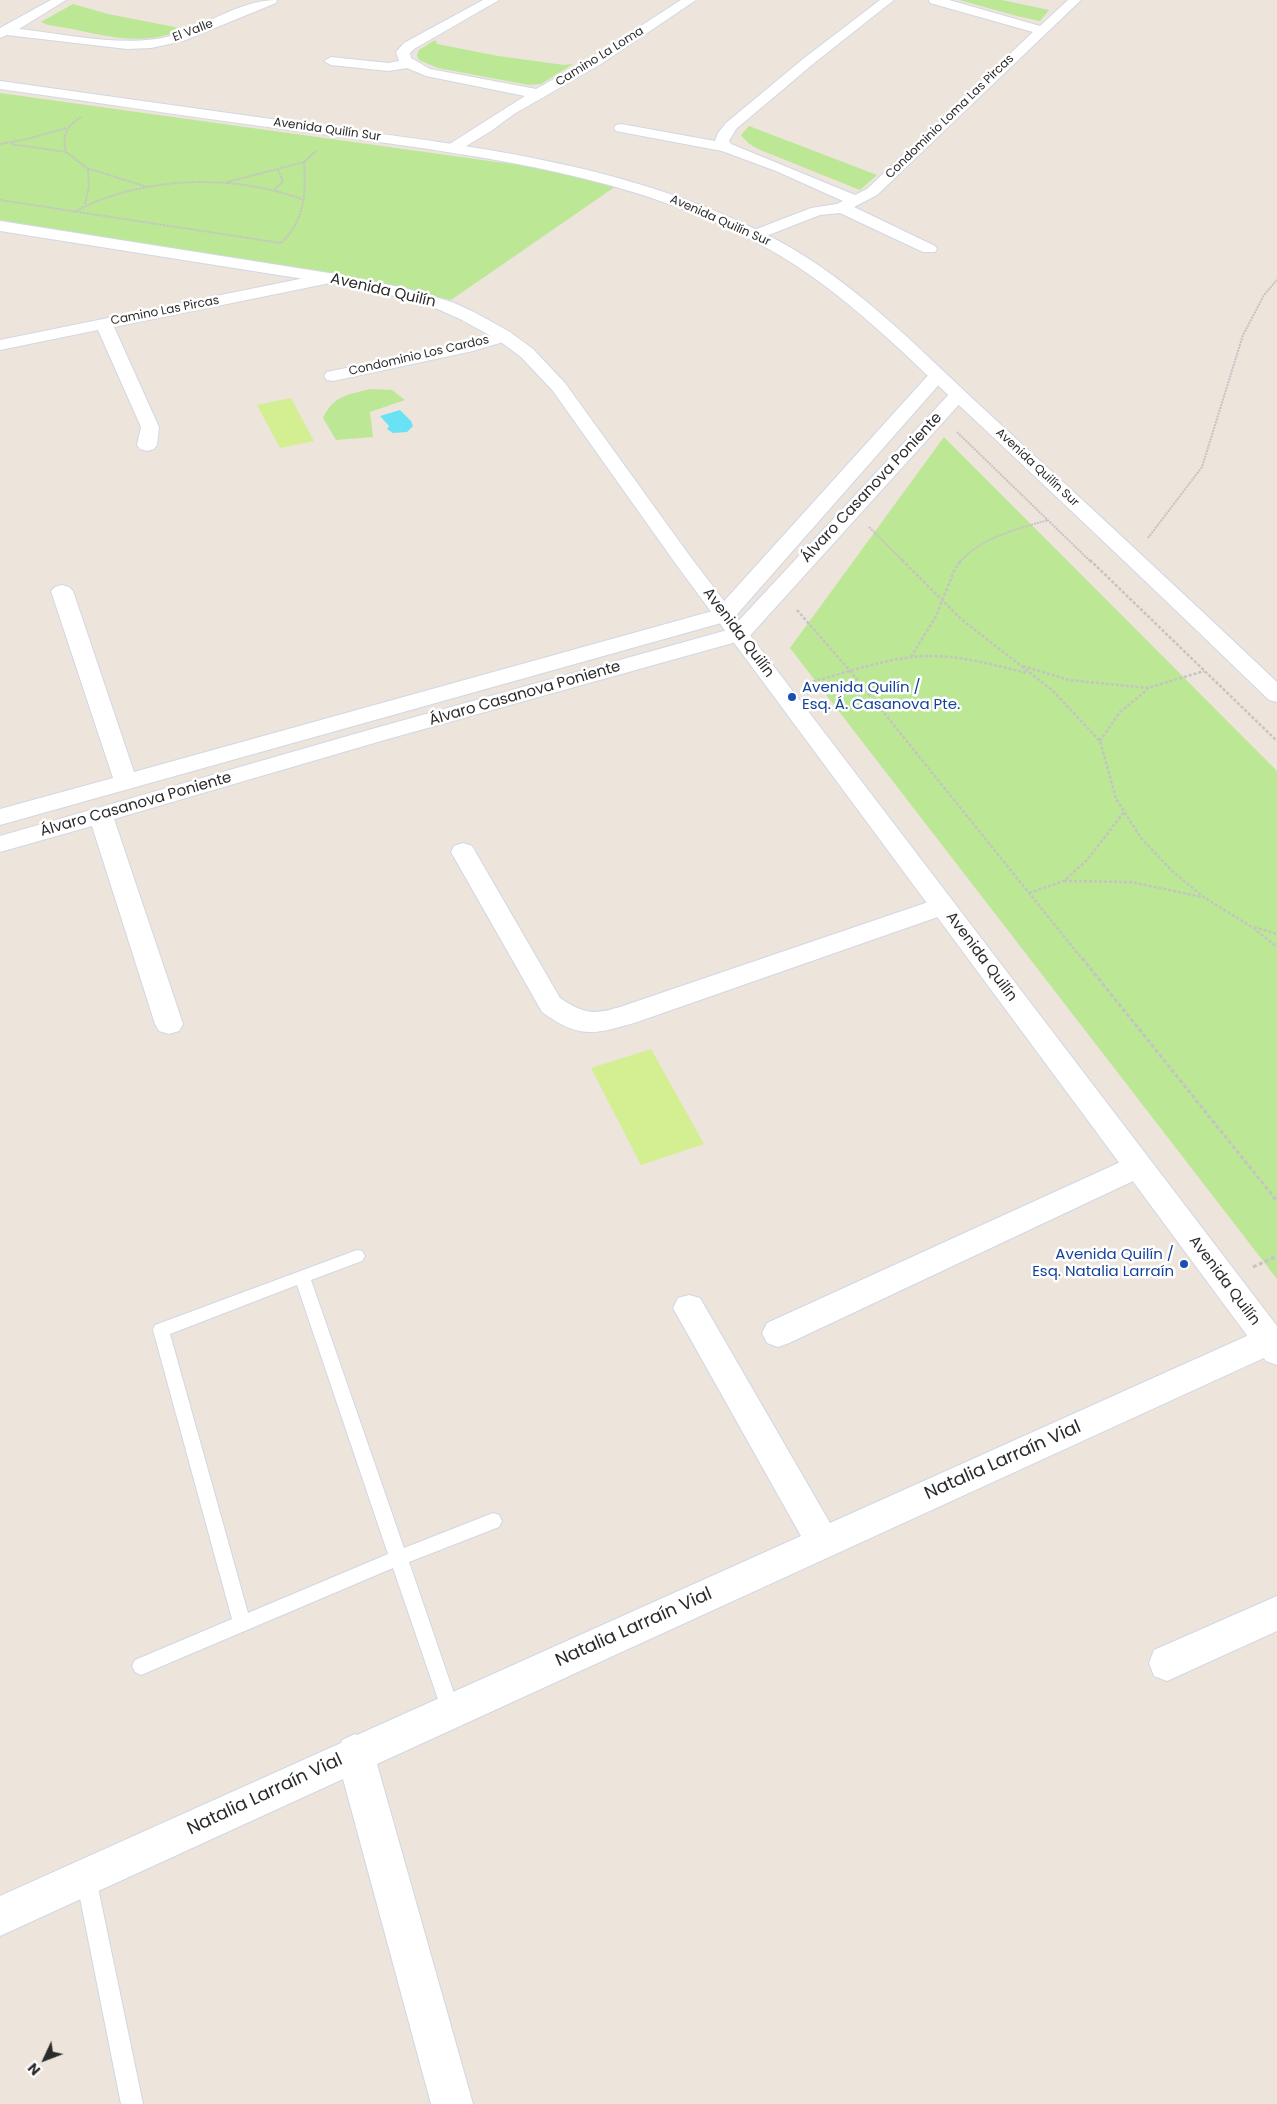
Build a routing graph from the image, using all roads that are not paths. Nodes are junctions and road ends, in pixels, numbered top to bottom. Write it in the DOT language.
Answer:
graph roads {
  1 [pos="60,0"];
  2 [pos="271,0"];
  3 [pos="493,0"];
  4 [pos="690,0"];
  5 [pos="888,0"];
  6 [pos="935,0"];
  7 [pos="1075,0"];
  8 [pos="18,24"];
  9 [pos="1042,30"];
  10 [pos="3,32"];
  11 [pos="112,43"];
  12 [pos="331,61"];
  13 [pos="409,64"];
  14 [pos="0,85"];
  15 [pos="538,94"];
  16 [pos="509,111"];
  17 [pos="621,128"];
  18 [pos="428,144"];
  19 [pos="726,147"];
  20 [pos="453,148"];
  21 [pos="847,206"];
  22 [pos="0,226"];
  23 [pos="755,236"];
  24 [pos="771,243"];
  25 [pos="929,249"];
  26 [pos="329,278"];
  27 [pos="104,323"];
  28 [pos="504,336"];
  29 [pos="0,345"];
  30 [pos="333,376"];
  31 [pos="937,376"];
  32 [pos="958,395"];
  33 [pos="147,445"];
  34 [pos="62,591"];
  35 [pos="732,625"];
  36 [pos="1277,695"];
  37 [pos="126,782"];
  38 [pos="101,815"];
  39 [pos="0,817"];
  40 [pos="0,844"];
  41 [pos="463,852"];
  42 [pos="943,906"];
  43 [pos="169,1024"];
  44 [pos="1138,1166"];
  45 [pos="357,1256"];
  46 [pos="302,1276"];
  47 [pos="689,1308"];
  48 [pos="778,1333"];
  49 [pos="1273,1346"];
  50 [pos="493,1521"];
  51 [pos="823,1542"];
  52 [pos="398,1558"];
  53 [pos="1277,1613"];
  54 [pos="242,1624"];
  55 [pos="1167,1663"];
  56 [pos="141,1666"];
  57 [pos="451,1711"];
  58 [pos="355,1754"];
  59 [pos="86,1878"];
  60 [pos="0,1916"];
  61 [pos="132,2104"];
  62 [pos="452,2104"];
  1 -- 8 [label="street"];
  2 -- 11 [label="street, El Valle"];
  3 -- 13 [label="street"];
  4 -- 15 [label="street, Camino La Loma"];
  5 -- 19 [label="street"];
  6 -- 9 [label="street"];
  7 -- 9 [label="street, Condominio Loma Las Pircas"];
  8 -- 10 [label="street"];
  8 -- 11 [label="street, El Valle"];
  9 -- 21 [label="street, Condominio Loma Las Pircas"];
  10 -- 11 [label="street, El Valle"];
  12 -- 13 [label="street"];
  13 -- 15 [label="street"];
  14 -- 18 [label="street, Avenida Quilín Sur"];
  15 -- 16 [label="street, Camino La Loma"];
  16 -- 18 [label="street, Camino La Loma"];
  16 -- 20 [label="street, Camino La Loma"];
  17 -- 19 [label="street"];
  18 -- 20 [label="street, Avenida Quilín Sur"];
  19 -- 21 [label="street"];
  20 -- 23 [label="street, Avenida Quilín Sur"];
  21 -- 23 [label="street, Condominio Loma Las Pircas"];
  21 -- 24 [label="street, Condominio Loma Las Pircas"];
  21 -- 25 [label="street"];
  22 -- 26 [label="street, Avenida Quilín"];
  23 -- 24 [label="street, Avenida Quilín Sur"];
  24 -- 31 [label="street, Avenida Quilín Sur"];
  26 -- 27 [label="street, Camino Las Pircas"];
  26 -- 28 [label="street, Avenida Quilín"];
  27 -- 29 [label="street, Camino Las Pircas"];
  27 -- 33 [label="street"];
  28 -- 30 [label="street, Condominio Los Cardos"];
  28 -- 35 [label="street, Avenida Quilín"];
  31 -- 32 [label="street, Avenida Quilín Sur"];
  31 -- 35 [label="street, Álvaro Casanova Poniente"];
  32 -- 35 [label="street, Álvaro Casanova Poniente"];
  32 -- 36 [label="street, Avenida Quilín Sur"];
  34 -- 37 [label="street"];
  35 -- 37 [label="street, Álvaro Casanova Poniente"];
  35 -- 38 [label="street, Álvaro Casanova Poniente"];
  35 -- 42 [label="street, Avenida Quilín"];
  37 -- 39 [label="street, Álvaro Casanova Poniente"];
  38 -- 40 [label="street, Álvaro Casanova Poniente"];
  38 -- 43 [label="street"];
  41 -- 42 [label="street"];
  42 -- 44 [label="street, Avenida Quilín"];
  44 -- 48 [label="street"];
  44 -- 49 [label="street, Avenida Quilín"];
  45 -- 46 [label="lane"];
  46 -- 52 [label="lane"];
  46 -- 54 [label="lane"];
  47 -- 51 [label="street"];
  49 -- 51 [label="street, Natalia Larraín Vial"];
  50 -- 52 [label="lane"];
  51 -- 57 [label="street, Natalia Larraín Vial"];
  52 -- 54 [label="lane"];
  52 -- 57 [label="lane"];
  53 -- 55 [label="street"];
  54 -- 56 [label="lane"];
  57 -- 58 [label="street, Natalia Larraín Vial"];
  58 -- 59 [label="street, Natalia Larraín Vial"];
  58 -- 62 [label="street"];
  59 -- 60 [label="street, Natalia Larraín Vial"];
  59 -- 61 [label="lane"];
}
